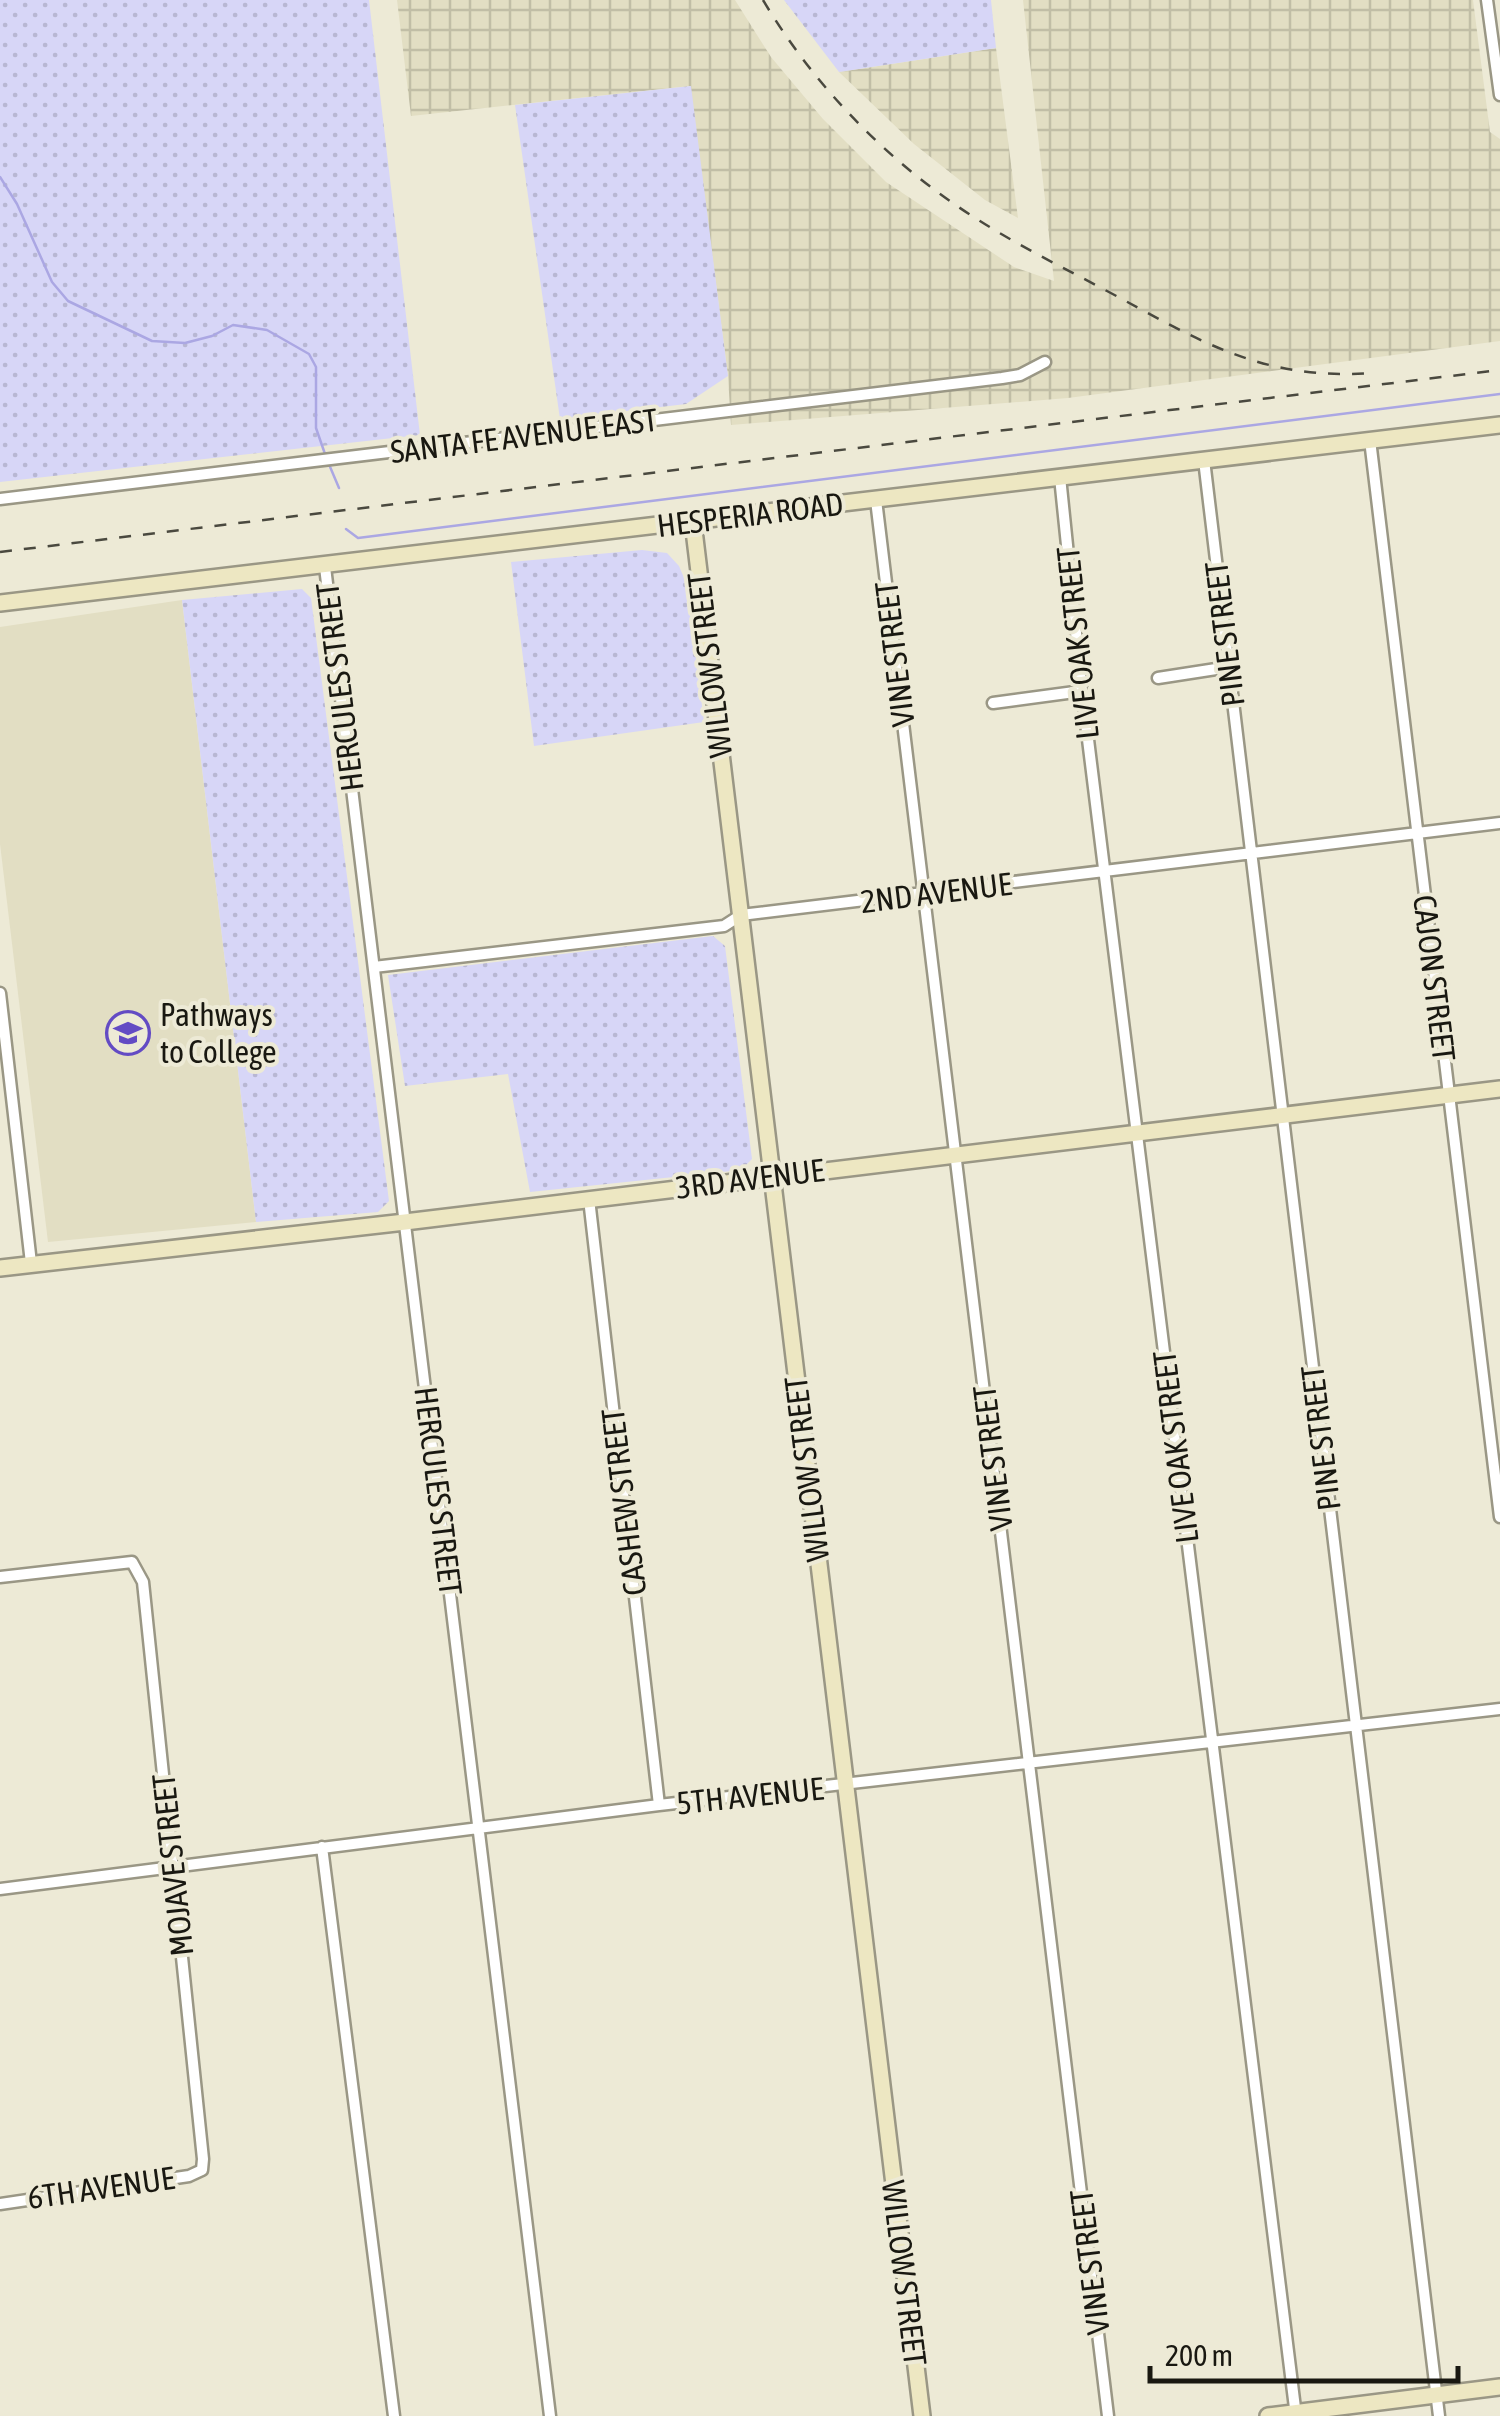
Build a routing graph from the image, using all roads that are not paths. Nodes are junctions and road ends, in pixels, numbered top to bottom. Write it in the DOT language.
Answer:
graph roads {
  1 [pos="1487,0"];
  2 [pos="1500,95"];
  3 [pos="1044,362"];
  4 [pos="1500,424"];
  5 [pos="1370,440"];
  6 [pos="1204,460"];
  7 [pos="1060,478"];
  8 [pos="0,499"];
  9 [pos="876,500"];
  10 [pos="693,522"];
  11 [pos="325,567"];
  12 [pos="0,603"];
  13 [pos="1229,668"];
  14 [pos="1158,678"];
  15 [pos="1082,692"];
  16 [pos="993,703"];
  17 [pos="1500,823"];
  18 [pos="1416,832"];
  19 [pos="1251,856"];
  20 [pos="1105,872"];
  21 [pos="924,894"];
  22 [pos="740,916"];
  23 [pos="374,966"];
  24 [pos="0,993"];
  25 [pos="1500,1089"];
  26 [pos="1448,1095"];
  27 [pos="1282,1114"];
  28 [pos="1138,1133"];
  29 [pos="956,1154"];
  30 [pos="772,1177"];
  31 [pos="589,1199"];
  32 [pos="405,1222"];
  33 [pos="31,1263"];
  34 [pos="0,1268"];
  35 [pos="1500,1516"];
  36 [pos="0,1577"];
  37 [pos="1500,1709"];
  38 [pos="1356,1725"];
  39 [pos="1212,1740"];
  40 [pos="1030,1763"];
  41 [pos="845,1786"];
  42 [pos="659,1805"];
  43 [pos="480,1829"];
  44 [pos="322,1848"];
  45 [pos="174,1866"];
  46 [pos="0,1890"];
  47 [pos="202,2170"];
  48 [pos="0,2204"];
  49 [pos="1500,2386"];
  50 [pos="1437,2394"];
  51 [pos="1296,2414"];
  52 [pos="394,2416"];
  53 [pos="550,2416"];
  54 [pos="922,2416"];
  55 [pos="1108,2416"];
  56 [pos="1268,2416"];
  57 [pos="1440,2416"];
  1 -- 2 [label="street"];
  3 -- 8 [label="street, SANTA FE AVENUE EAST"];
  4 -- 5 [label="street, HESPERIA ROAD"];
  5 -- 6 [label="street, HESPERIA ROAD"];
  5 -- 18 [label="street, CAJON STREET"];
  6 -- 7 [label="street, HESPERIA ROAD"];
  6 -- 13 [label="street, PINE STREET"];
  7 -- 9 [label="street, HESPERIA ROAD"];
  7 -- 15 [label="street, LIVE OAK STREET"];
  9 -- 10 [label="street, HESPERIA ROAD"];
  9 -- 21 [label="street, VINE STREET"];
  10 -- 11 [label="street, HESPERIA ROAD"];
  10 -- 22 [label="street, WILLOW STREET"];
  11 -- 12 [label="street, HESPERIA ROAD"];
  11 -- 23 [label="street, HERCULES STREET"];
  13 -- 14 [label="street"];
  13 -- 19 [label="street, PINE STREET"];
  15 -- 16 [label="street"];
  15 -- 20 [label="street, LIVE OAK STREET"];
  17 -- 18 [label="street, 2ND AVENUE"];
  18 -- 19 [label="street, 2ND AVENUE"];
  18 -- 26 [label="street, CAJON STREET"];
  19 -- 20 [label="street, 2ND AVENUE"];
  19 -- 27 [label="street, PINE STREET"];
  20 -- 21 [label="street, 2ND AVENUE"];
  20 -- 28 [label="street, LIVE OAK STREET"];
  21 -- 22 [label="street, 2ND AVENUE"];
  21 -- 29 [label="street, VINE STREET"];
  22 -- 23 [label="street, 2ND AVENUE"];
  22 -- 30 [label="street, WILLOW STREET"];
  23 -- 32 [label="street, HERCULES STREET"];
  24 -- 33 [label="street"];
  25 -- 26 [label="street, 3RD AVENUE"];
  26 -- 27 [label="street, 3RD AVENUE"];
  26 -- 35 [label="street, CAJON STREET"];
  27 -- 28 [label="street, 3RD AVENUE"];
  27 -- 38 [label="street, PINE STREET"];
  28 -- 29 [label="street, 3RD AVENUE"];
  28 -- 39 [label="street, LIVE OAK STREET"];
  29 -- 30 [label="street, 3RD AVENUE"];
  29 -- 40 [label="street, VINE STREET"];
  30 -- 31 [label="street, 3RD AVENUE"];
  30 -- 41 [label="street, WILLOW STREET"];
  31 -- 32 [label="street, 3RD AVENUE"];
  31 -- 42 [label="street, CASHEW STREET"];
  32 -- 33 [label="street, 3RD AVENUE"];
  32 -- 43 [label="street, HERCULES STREET"];
  33 -- 34 [label="street, 3RD AVENUE"];
  36 -- 45 [label="street, MOJAVE STREET"];
  37 -- 38 [label="street, 5TH AVENUE"];
  38 -- 39 [label="street, 5TH AVENUE"];
  38 -- 50 [label="street, PINE STREET"];
  39 -- 40 [label="street, 5TH AVENUE"];
  39 -- 51 [label="street, LIVE OAK STREET"];
  40 -- 41 [label="street, 5TH AVENUE"];
  40 -- 55 [label="street, VINE STREET"];
  41 -- 42 [label="street, 5TH AVENUE"];
  41 -- 54 [label="street, WILLOW STREET"];
  42 -- 43 [label="street, 5TH AVENUE"];
  43 -- 44 [label="street, 5TH AVENUE"];
  43 -- 53 [label="street, HERCULES STREET"];
  44 -- 45 [label="street, 5TH AVENUE"];
  44 -- 52 [label="street"];
  45 -- 46 [label="street, 5TH AVENUE"];
  45 -- 47 [label="street, MOJAVE STREET"];
  47 -- 48 [label="street, 6TH AVENUE"];
  49 -- 50 [label="street"];
  50 -- 51 [label="street"];
  50 -- 57 [label="street, PINE STREET"];
  51 -- 56 [label="street"];
}
